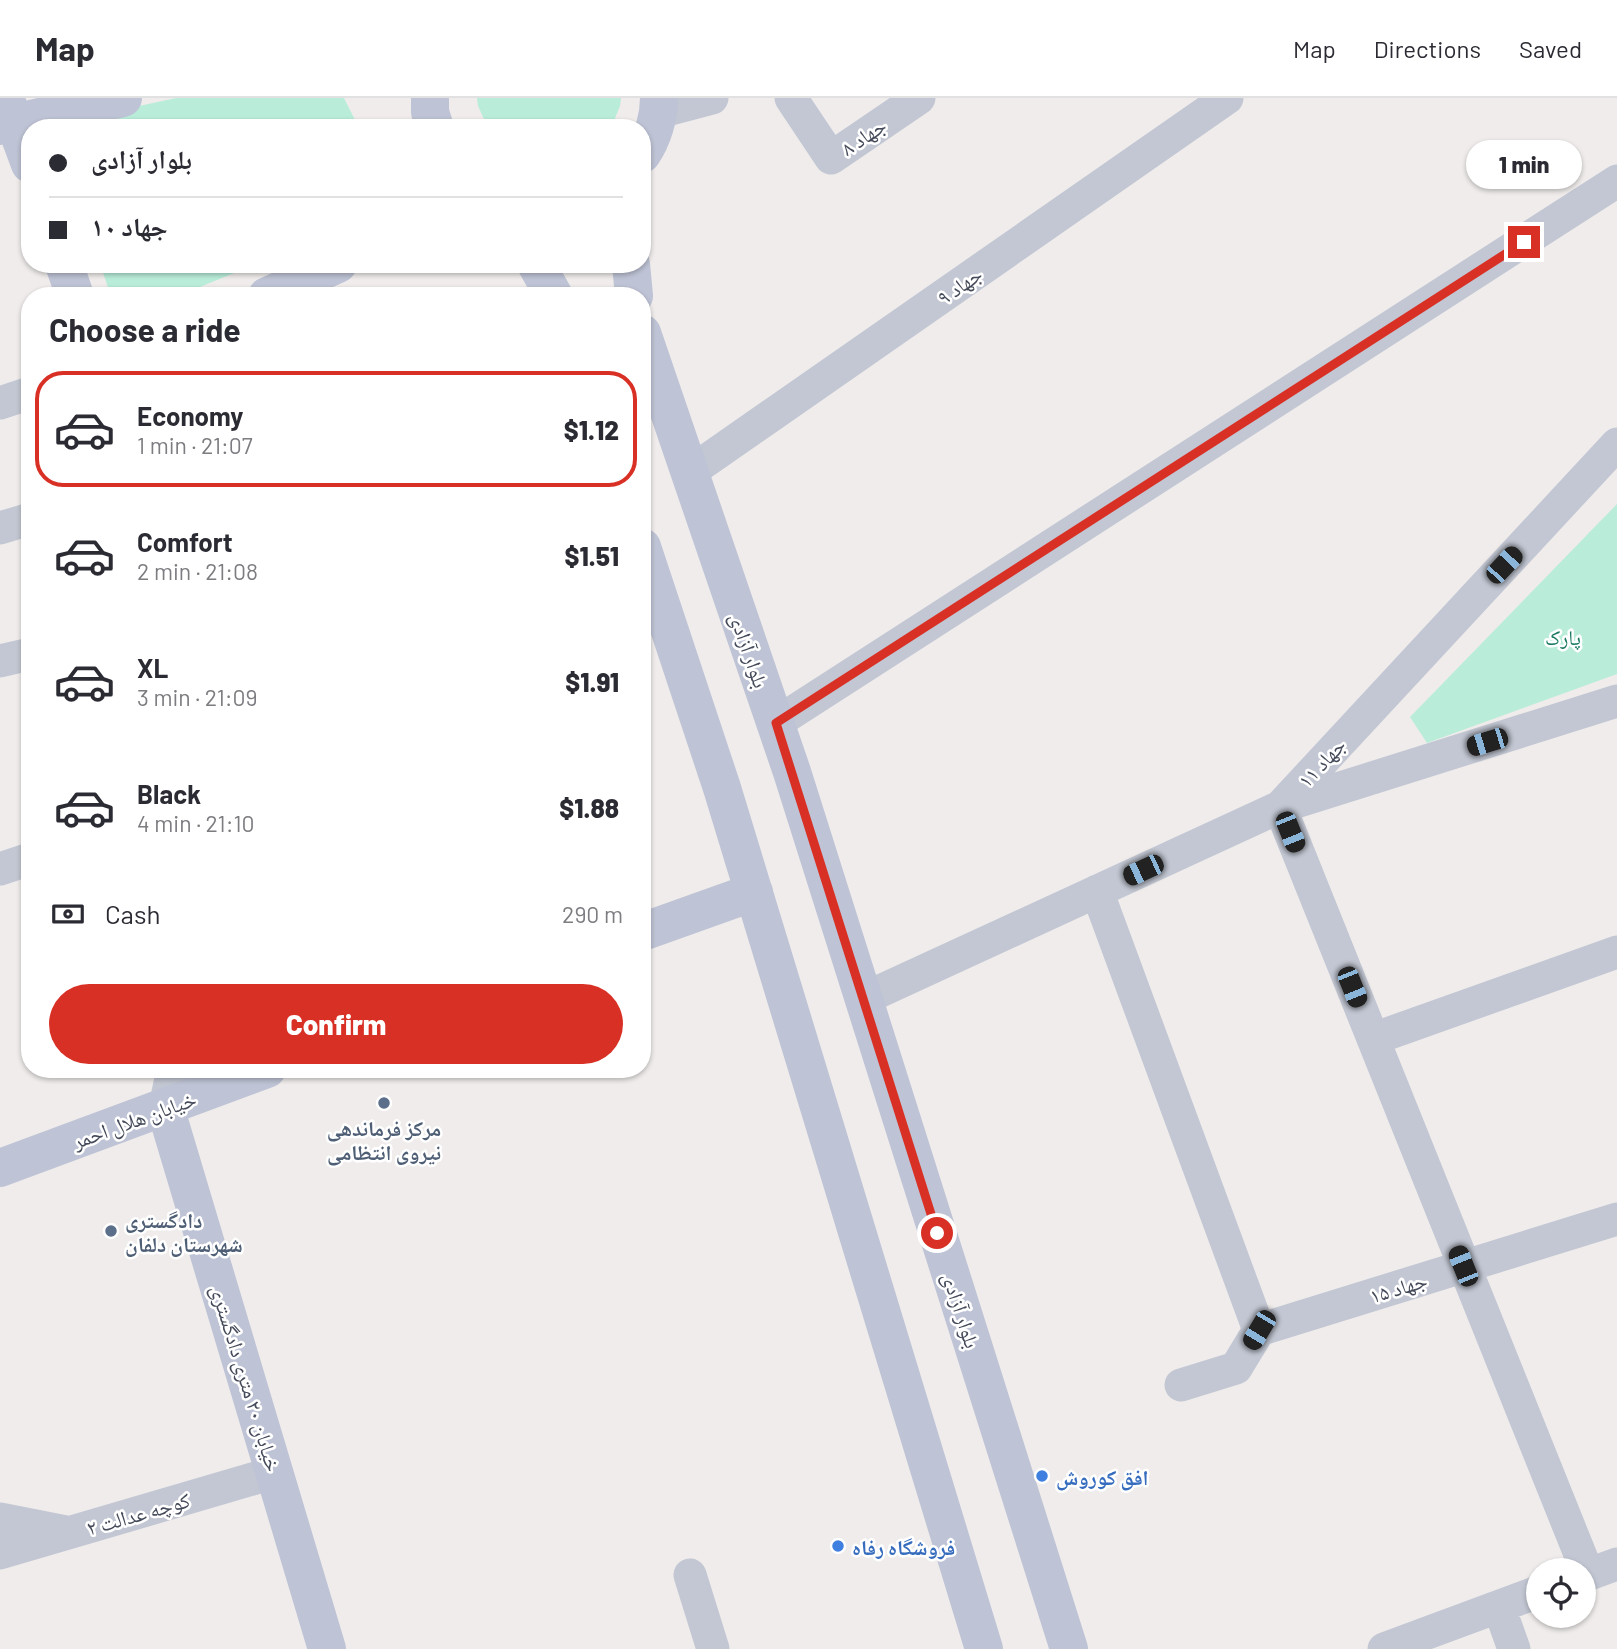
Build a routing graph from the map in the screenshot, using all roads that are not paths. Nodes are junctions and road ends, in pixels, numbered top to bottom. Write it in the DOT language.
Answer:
graph roads {
  1 [pos="123,98"];
  2 [pos="430,98"];
  3 [pos="712,98"];
  4 [pos="791,98"];
  5 [pos="919,98"];
  6 [pos="1227,98"];
  7 [pos="7,116"];
  8 [pos="432,119"];
  9 [pos="652,129"];
  10 [pos="21,145"];
  11 [pos="1617,181"];
  12 [pos="318,273"];
  13 [pos="287,287"];
  14 [pos="651,358"];
  15 [pos="21,396"];
  16 [pos="0,403"];
  17 [pos="1617,444"];
  18 [pos="690,472"];
  19 [pos="21,522"];
  20 [pos="0,528"];
  21 [pos="651,574"];
  22 [pos="21,656"];
  23 [pos="0,661"];
  24 [pos="1617,701"];
  25 [pos="776,723"];
  26 [pos="1280,807"];
  27 [pos="21,862"];
  28 [pos="0,869"];
  29 [pos="1097,891"];
  30 [pos="754,892"];
  31 [pos="651,929"];
  32 [pos="1617,952"];
  33 [pos="863,999"];
  34 [pos="1373,1039"];
  35 [pos="171,1078"];
  36 [pos="243,1078"];
  37 [pos="165,1107"];
  38 [pos="0,1168"];
  39 [pos="1617,1219"];
  40 [pos="1463,1266"];
  41 [pos="1259,1330"];
  42 [pos="1181,1385"];
  43 [pos="276,1472"];
  44 [pos="0,1519"];
  45 [pos="71,1533"];
  46 [pos="0,1553"];
  47 [pos="1590,1558"];
  48 [pos="690,1575"];
  49 [pos="1526,1597"];
  50 [pos="1499,1607"];
  51 [pos="327,1649"];
  52 [pos="713,1649"];
  53 [pos="984,1649"];
  54 [pos="1069,1649"];
  55 [pos="1384,1649"];
  56 [pos="1514,1649"];
  1 -- 7 [label="main road"];
  2 -- 8 [label="main road"];
  3 -- 9 [label="street"];
  4 -- 5 [label="street, جهاد ۸"];
  6 -- 18 [label="street, جهاد ۹"];
  7 -- 10 [label="main road"];
  11 -- 25 [label="street"];
  12 -- 13 [label="main road"];
  14 -- 18 [label="main road, بلوار آزادی"];
  15 -- 16 [label="street"];
  17 -- 26 [label="street, جهاد ۱۱"];
  18 -- 25 [label="main road, بلوار آزادی"];
  19 -- 20 [label="street"];
  21 -- 30 [label="main road"];
  22 -- 23 [label="street"];
  24 -- 26 [label="street"];
  25 -- 33 [label="main road, بلوار آزادی"];
  26 -- 29 [label="street, جهاد ۱۱"];
  26 -- 34 [label="street"];
  27 -- 28 [label="street"];
  29 -- 33 [label="street, جهاد ۱۱"];
  29 -- 41 [label="street"];
  30 -- 31 [label="main road"];
  30 -- 53 [label="main road"];
  32 -- 34 [label="street"];
  33 -- 54 [label="main road, بلوار آزادی"];
  34 -- 40 [label="street"];
  35 -- 37 [label="street"];
  36 -- 37 [label="main road, خیابان هلال احمر"];
  37 -- 38 [label="main road, خیابان هلال احمر"];
  37 -- 43 [label="main road, خیابان ۲۰ متری دادگستری"];
  39 -- 40 [label="street, جهاد ۱۵"];
  40 -- 41 [label="street, جهاد ۱۵"];
  40 -- 47 [label="street"];
  41 -- 42 [label="street"];
  43 -- 45 [label="street, کوچه عدالت ۲"];
  43 -- 51 [label="main road, خیابان ۲۰ متری دادگستری"];
  44 -- 45 [label="street"];
  45 -- 46 [label="street, کوچه عدالت ۲"];
  48 -- 52 [label="street"];
  49 -- 50 [label="street"];
  50 -- 55 [label="street"];
  50 -- 56 [label="street"];
}
